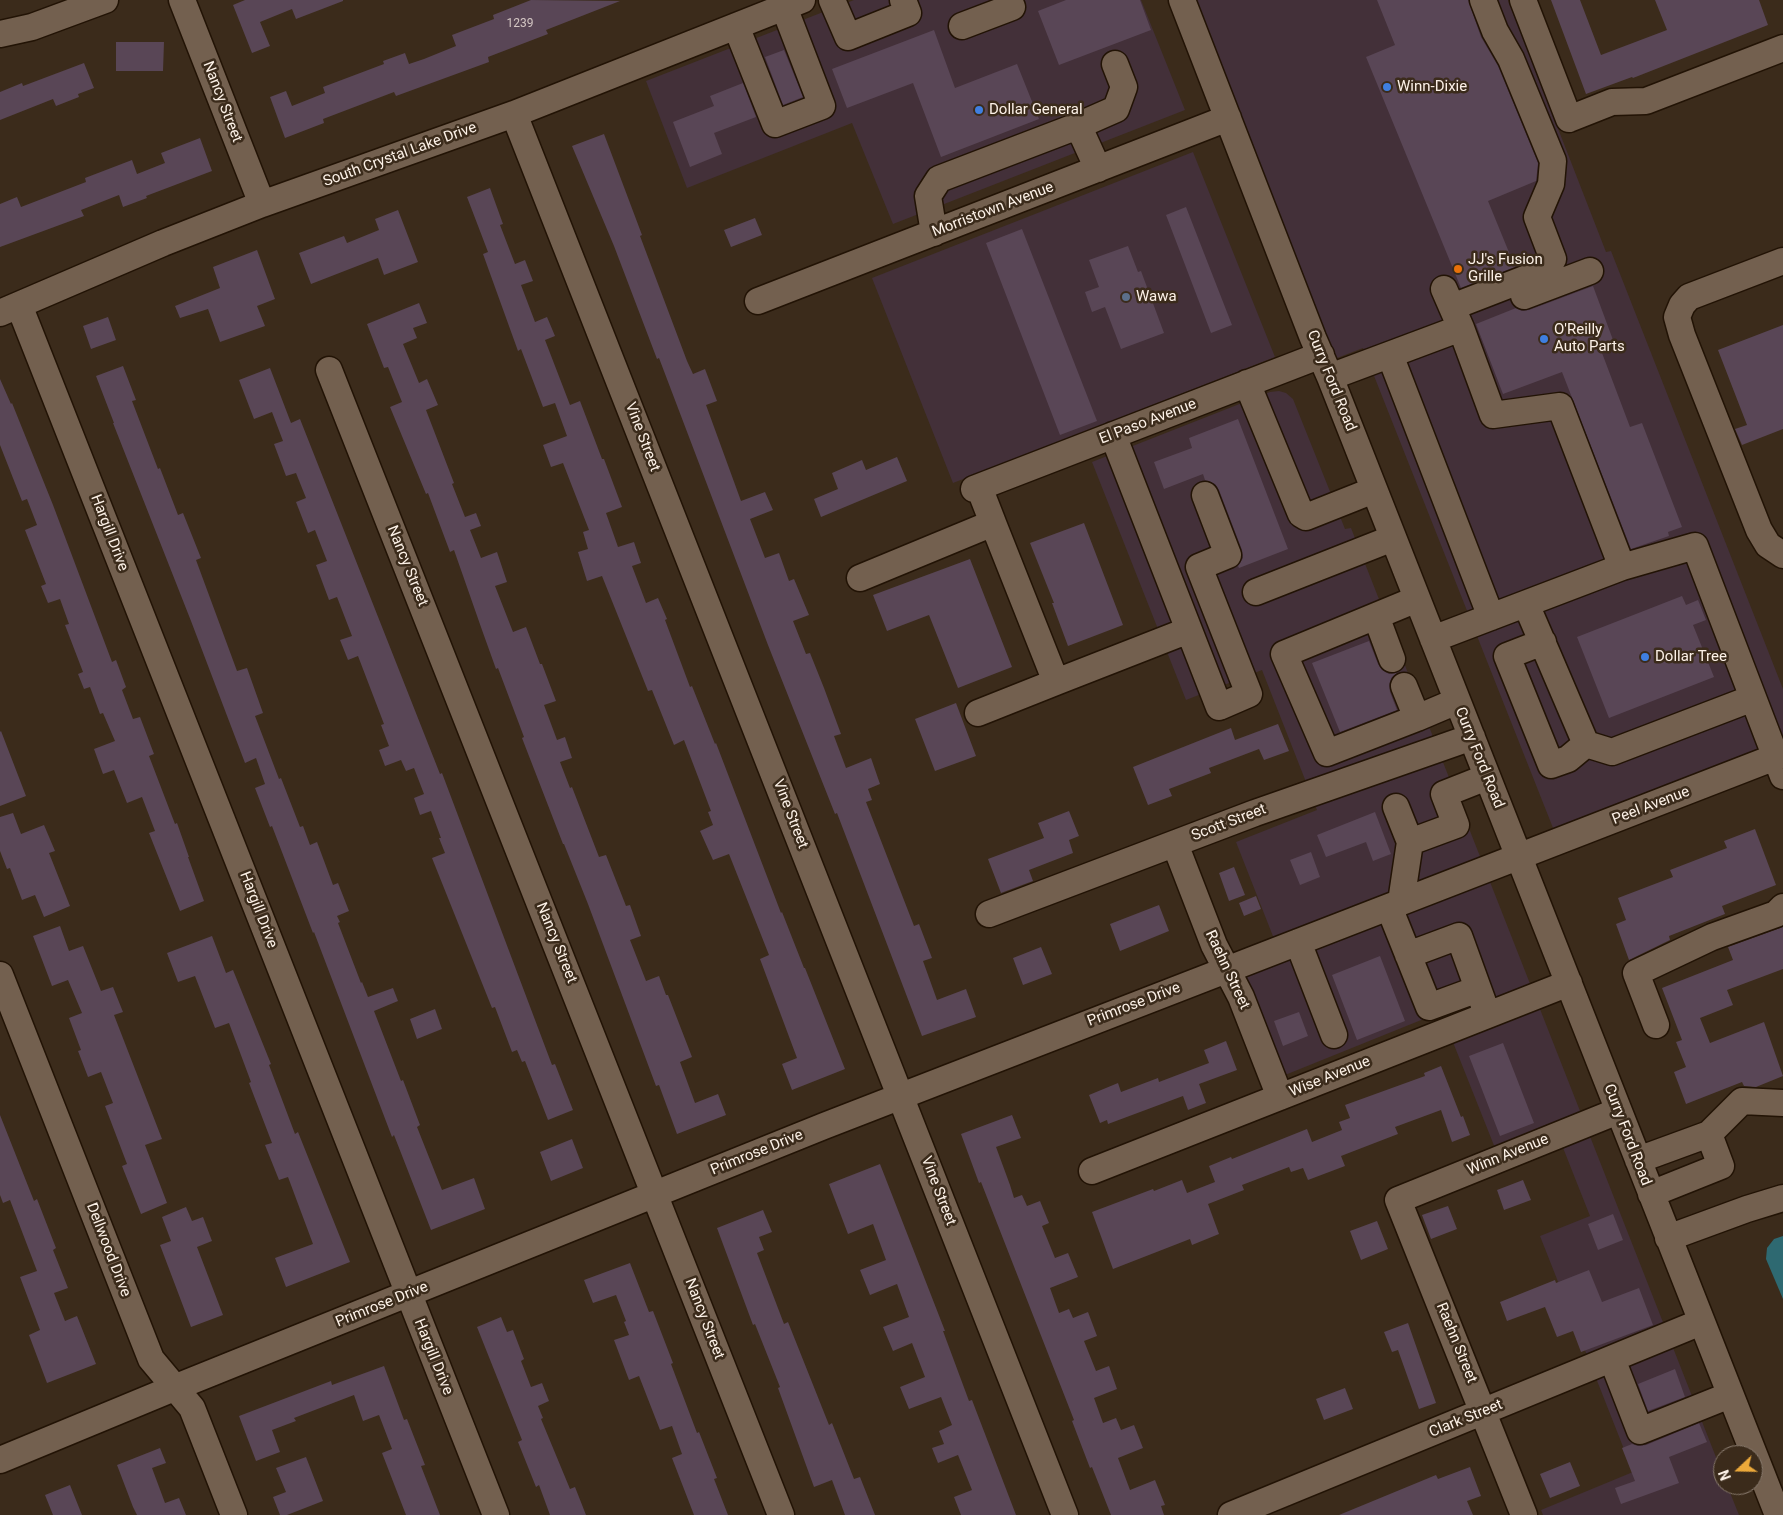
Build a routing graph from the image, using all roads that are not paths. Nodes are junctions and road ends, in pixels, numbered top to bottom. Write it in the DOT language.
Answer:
graph roads {
  1 [pos="105,0"];
  2 [pos="182,0"];
  3 [pos="832,0"];
  4 [pos="903,0"];
  5 [pos="1009,0"];
  6 [pos="1182,0"];
  7 [pos="1483,0"];
  8 [pos="1523,0"];
  9 [pos="782,5"];
  10 [pos="736,26"];
  11 [pos="962,26"];
  12 [pos="0,34"];
  13 [pos="1783,48"];
  14 [pos="1114,64"];
  15 [pos="514,114"];
  16 [pos="1228,118"];
  17 [pos="1074,127"];
  18 [pos="1098,169"];
  19 [pos="262,204"];
  20 [pos="934,233"];
  21 [pos="1783,261"];
  22 [pos="1590,271"];
  23 [pos="758,301"];
  24 [pos="10,309"];
  25 [pos="1454,311"];
  26 [pos="1390,355"];
  27 [pos="1325,366"];
  28 [pos="329,370"];
  29 [pos="1247,383"];
  30 [pos="1113,435"];
  31 [pos="1374,490"];
  32 [pos="1205,495"];
  33 [pos="993,523"];
  34 [pos="1393,538"];
  35 [pos="1783,555"];
  36 [pos="1622,567"];
  37 [pos="860,578"];
  38 [pos="1256,592"];
  39 [pos="1417,599"];
  40 [pos="1526,604"];
  41 [pos="1376,616"];
  42 [pos="1491,617"];
  43 [pos="1189,630"];
  44 [pos="1433,639"];
  45 [pos="1543,642"];
  46 [pos="1392,659"];
  47 [pos="1056,682"];
  48 [pos="1404,686"];
  49 [pos="1753,698"];
  50 [pos="1457,701"];
  51 [pos="978,713"];
  52 [pos="1417,718"];
  53 [pos="1472,737"];
  54 [pos="1586,744"];
  55 [pos="1781,763"];
  56 [pos="1487,777"];
  57 [pos="1396,807"];
  58 [pos="1410,842"];
  59 [pos="1175,844"];
  60 [pos="1518,856"];
  61 [pos="1395,904"];
  62 [pos="1783,907"];
  63 [pos="989,914"];
  64 [pos="1298,942"];
  65 [pos="1408,955"];
  66 [pos="1227,969"];
  67 [pos="0,975"];
  68 [pos="1569,983"];
  69 [pos="1478,989"];
  70 [pos="1487,1015"];
  71 [pos="1656,1025"];
  72 [pos="1334,1035"];
  73 [pos="901,1096"];
  74 [pos="1280,1097"];
  75 [pos="1783,1103"];
  76 [pos="1618,1111"];
  77 [pos="1709,1134"];
  78 [pos="1638,1160"];
  79 [pos="1092,1171"];
  80 [pos="655,1193"];
  81 [pos="1651,1194"];
  82 [pos="1783,1198"];
  83 [pos="1398,1200"];
  84 [pos="1668,1238"];
  85 [pos="409,1294"];
  86 [pos="1701,1322"];
  87 [pos="1612,1359"];
  88 [pos="174,1388"];
  89 [pos="1730,1395"];
  90 [pos="1484,1411"];
  91 [pos="0,1460"];
  92 [pos="234,1515"];
  93 [pos="496,1515"];
  94 [pos="781,1515"];
  95 [pos="1065,1515"];
  96 [pos="1231,1515"];
  97 [pos="1524,1515"];
  98 [pos="1778,1515"];
  1 -- 12 [label="street"];
  2 -- 19 [label="street, Nancy Street"];
  3 -- 4 [label="street"];
  5 -- 11 [label="street"];
  6 -- 16 [label="street, Curry Ford Road"];
  7 -- 25 [label="street"];
  8 -- 13 [label="street"];
  9 -- 10 [label="street, South Crystal Lake Drive"];
  9 -- 10 [label="street"];
  10 -- 15 [label="street, South Crystal Lake Drive"];
  14 -- 17 [label="street"];
  15 -- 19 [label="street, South Crystal Lake Drive"];
  15 -- 73 [label="street, Vine Street"];
  16 -- 18 [label="street, Morristown Avenue"];
  16 -- 27 [label="street, Curry Ford Road"];
  17 -- 18 [label="street"];
  17 -- 20 [label="street"];
  18 -- 20 [label="street, Morristown Avenue"];
  19 -- 24 [label="street, South Crystal Lake Drive"];
  20 -- 23 [label="street, Morristown Avenue"];
  21 -- 35 [label="street"];
  22 -- 25 [label="street"];
  24 -- 85 [label="street, Hargill Drive"];
  25 -- 26 [label="street, El Paso Avenue"];
  25 -- 36 [label="street"];
  26 -- 27 [label="street, El Paso Avenue"];
  26 -- 42 [label="street"];
  27 -- 29 [label="street, El Paso Avenue"];
  27 -- 31 [label="street, Curry Ford Road"];
  28 -- 80 [label="street, Nancy Street"];
  29 -- 30 [label="street, El Paso Avenue"];
  29 -- 31 [label="street"];
  30 -- 33 [label="street, El Paso Avenue"];
  30 -- 43 [label="street"];
  31 -- 34 [label="street, Curry Ford Road"];
  32 -- 43 [label="street"];
  33 -- 37 [label="street"];
  33 -- 47 [label="street"];
  34 -- 38 [label="street"];
  34 -- 39 [label="street, Curry Ford Road"];
  36 -- 40 [label="street"];
  36 -- 49 [label="street"];
  39 -- 41 [label="street"];
  39 -- 44 [label="street, Curry Ford Road"];
  40 -- 42 [label="street"];
  40 -- 45 [label="street"];
  41 -- 46 [label="street"];
  41 -- 52 [label="street"];
  42 -- 44 [label="street"];
  43 -- 47 [label="street"];
  44 -- 50 [label="street, Curry Ford Road"];
  45 -- 54 [label="street"];
  45 -- 54 [label="street"];
  47 -- 51 [label="street"];
  48 -- 52 [label="street"];
  49 -- 54 [label="street"];
  49 -- 55 [label="street"];
  50 -- 52 [label="street"];
  50 -- 53 [label="street, Curry Ford Road"];
  53 -- 56 [label="street, Curry Ford Road"];
  53 -- 59 [label="street, Scott Street"];
  55 -- 60 [label="street, Peel Avenue"];
  56 -- 58 [label="street"];
  56 -- 60 [label="street, Curry Ford Road"];
  57 -- 58 [label="street"];
  58 -- 61 [label="street"];
  59 -- 63 [label="street, Scott Street"];
  59 -- 66 [label="street, Raehn Street"];
  60 -- 61 [label="street, Primrose Drive"];
  60 -- 68 [label="street, Curry Ford Road"];
  61 -- 64 [label="street, Primrose Drive"];
  61 -- 65 [label="street"];
  62 -- 71 [label="street"];
  64 -- 66 [label="street, Primrose Drive"];
  64 -- 72 [label="street"];
  65 -- 69 [label="street"];
  65 -- 69 [label="street"];
  66 -- 73 [label="street, Primrose Drive"];
  66 -- 74 [label="street, Raehn Street"];
  67 -- 88 [label="street, Dellwood Drive"];
  68 -- 70 [label="street, Wise Avenue"];
  68 -- 76 [label="street, Curry Ford Road"];
  69 -- 70 [label="street"];
  70 -- 74 [label="street, Wise Avenue"];
  73 -- 80 [label="street, Primrose Drive"];
  73 -- 95 [label="street, Vine Street"];
  74 -- 79 [label="street, Wise Avenue"];
  75 -- 77 [label="street"];
  76 -- 78 [label="street, Curry Ford Road"];
  76 -- 83 [label="street, Winn Avenue"];
  77 -- 78 [label="street"];
  77 -- 81 [label="street"];
  78 -- 81 [label="street, Curry Ford Road"];
  80 -- 85 [label="street, Primrose Drive"];
  80 -- 94 [label="street, Nancy Street"];
  81 -- 84 [label="street, Curry Ford Road"];
  82 -- 84 [label="street"];
  83 -- 90 [label="street, Raehn Street"];
  84 -- 86 [label="street, Curry Ford Road"];
  85 -- 88 [label="street, Primrose Drive"];
  85 -- 93 [label="street, Hargill Drive"];
  86 -- 87 [label="street, Clark Street"];
  86 -- 89 [label="street, Curry Ford Road"];
  87 -- 89 [label="street"];
  87 -- 90 [label="street, Clark Street"];
  88 -- 91 [label="street, Primrose Drive"];
  88 -- 92 [label="street, Dellwood Drive"];
  89 -- 98 [label="street, Curry Ford Road"];
  90 -- 96 [label="street, Clark Street"];
  90 -- 97 [label="street, Raehn Street"];
}
